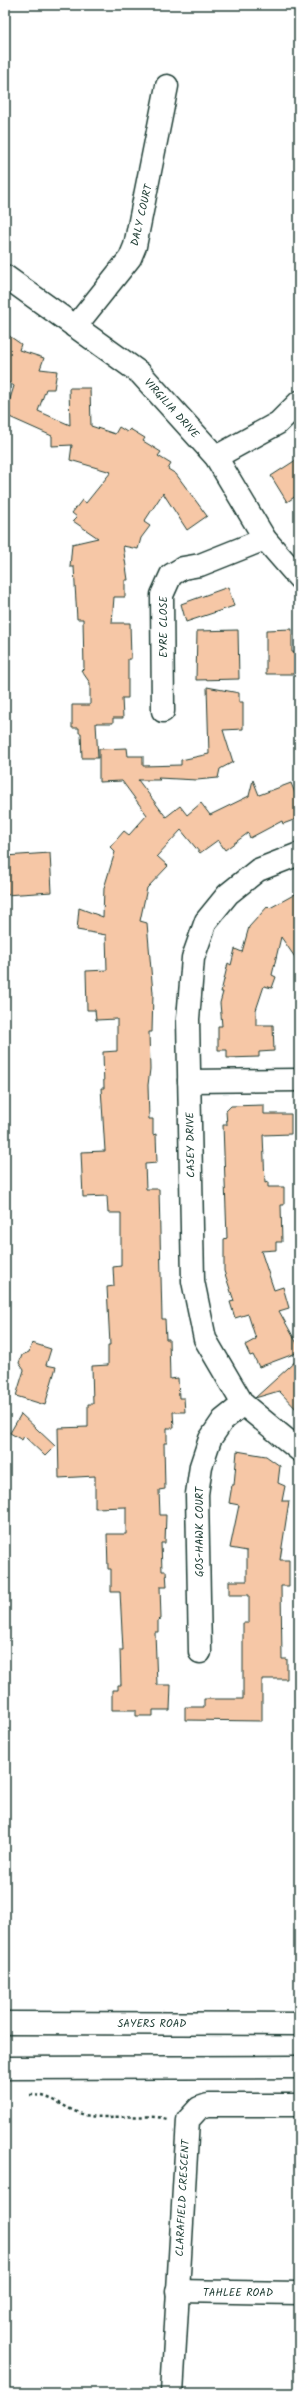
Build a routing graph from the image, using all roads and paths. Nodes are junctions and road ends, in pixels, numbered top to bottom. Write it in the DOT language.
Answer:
graph roads {
  1 [pos="167,86"];
  2 [pos="5,276"];
  3 [pos="75,327"];
  4 [pos="299,402"];
  5 [pos="216,458"];
  6 [pos="265,539"];
  7 [pos="299,578"];
  8 [pos="163,711"];
  9 [pos="299,854"];
  10 [pos="299,1080"];
  11 [pos="189,1081"];
  12 [pos="243,1404"];
  13 [pos="299,1450"];
  14 [pos="200,1652"];
  15 [pos="5,2023"];
  16 [pos="299,2024"];
  17 [pos="299,2067"];
  18 [pos="5,2068"];
  19 [pos="30,2095"];
  20 [pos="299,2105"];
  21 [pos="186,2131"];
  22 [pos="177,2292"];
  23 [pos="299,2292"];
  24 [pos="172,2393"];
  1 -- 3 [label="street, DALY COURT"];
  2 -- 3 [label="street, VIRGILIA DRIVE"];
  3 -- 5 [label="street, VIRGILIA DRIVE"];
  4 -- 5 [label="street"];
  5 -- 6 [label="street, VIRGILIA DRIVE"];
  6 -- 7 [label="street, VIRGILIA DRIVE"];
  6 -- 8 [label="street, EYRE CLOSE"];
  9 -- 11 [label="street, CASEY DRIVE"];
  10 -- 11 [label="street"];
  11 -- 12 [label="street, CASEY DRIVE"];
  12 -- 13 [label="street, CASEY DRIVE"];
  12 -- 14 [label="street, GOS-HAWK COURT"];
  15 -- 16 [label="street, SAYERS ROAD"];
  17 -- 18 [label="street"];
  19 -- 21 [label="path"];
  20 -- 21 [label="street, CLARAFIELD CRESCENT"];
  21 -- 22 [label="street, CLARAFIELD CRESCENT"];
  22 -- 23 [label="street, TAHLEE ROAD"];
  22 -- 24 [label="street, CLARAFIELD CRESCENT"];
}
